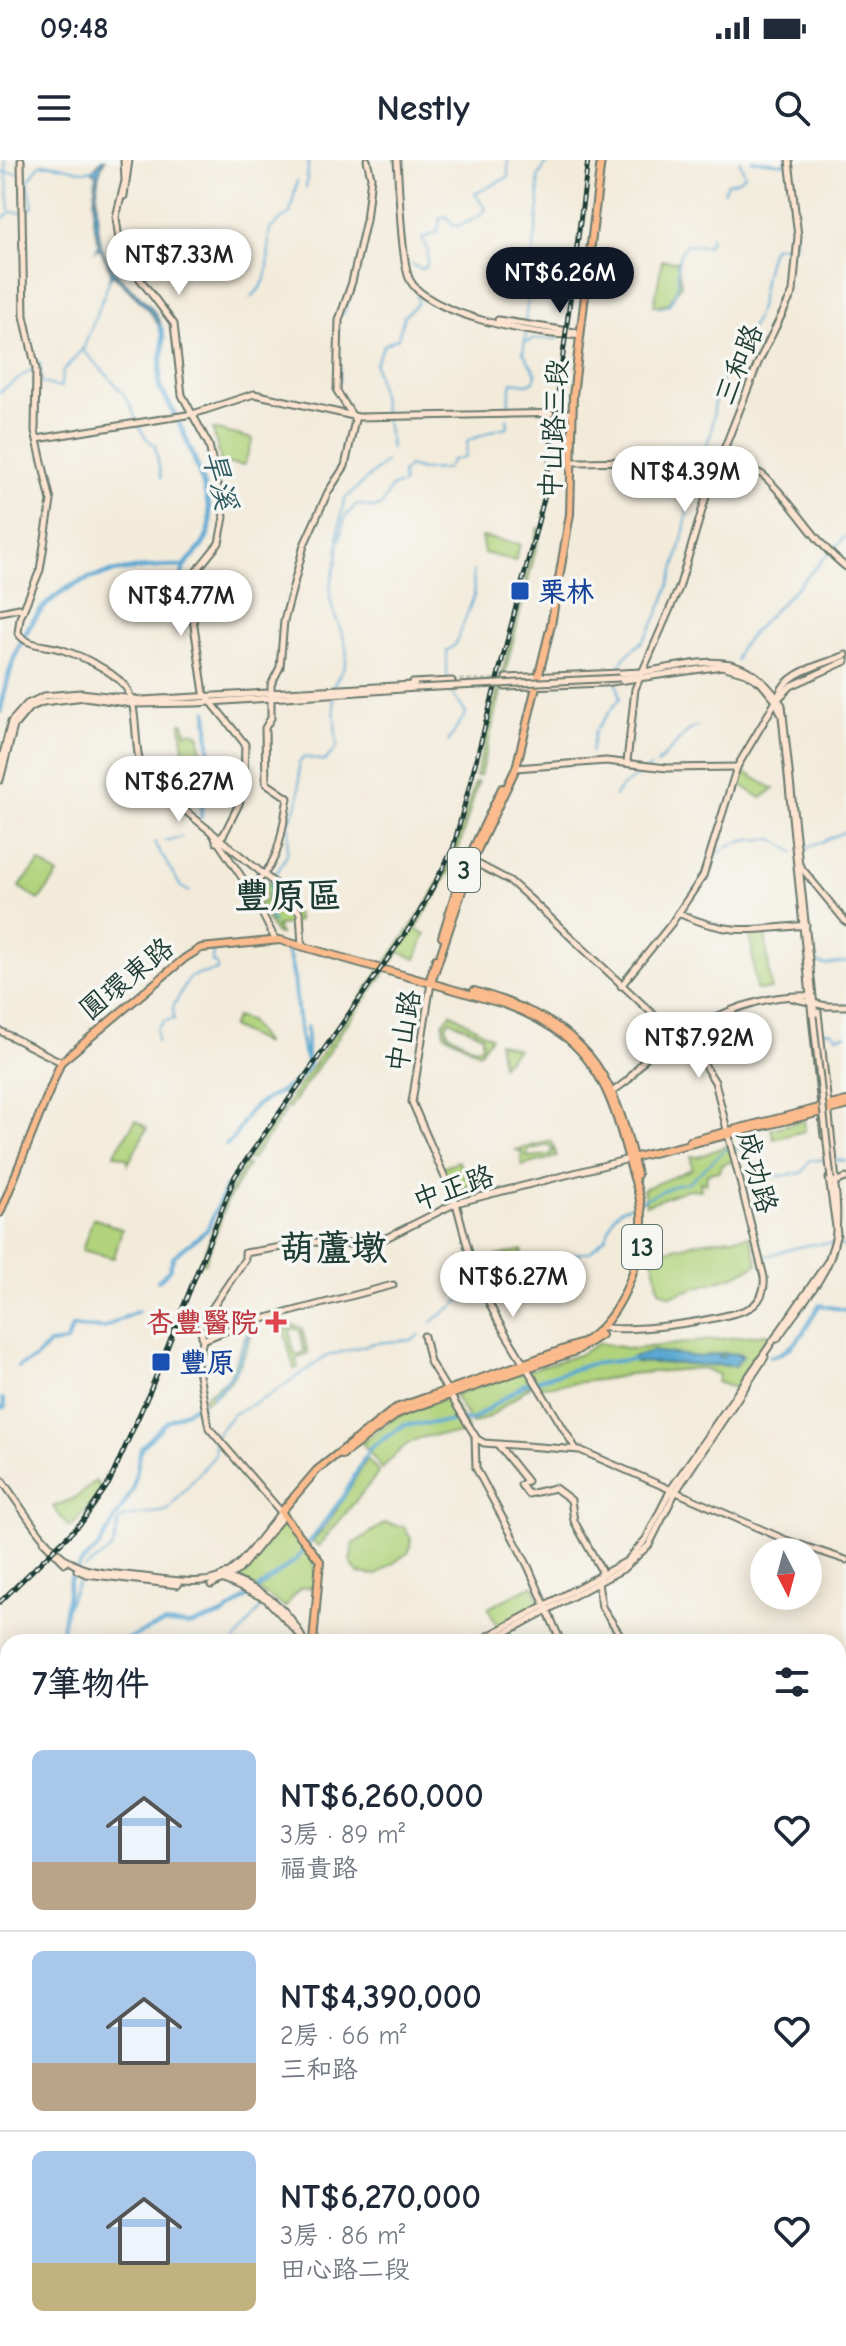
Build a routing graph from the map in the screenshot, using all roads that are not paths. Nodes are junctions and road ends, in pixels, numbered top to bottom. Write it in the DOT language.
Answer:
graph roads {
  1 [pos="21,160"];
  2 [pos="127,160"];
  3 [pos="367,160"];
  4 [pos="398,160"];
  5 [pos="599,160"];
  6 [pos="789,160"];
  7 [pos="579,334"];
  8 [pos="571,413"];
  9 [pos="190,414"];
  10 [pos="351,416"];
  11 [pos="372,417"];
  12 [pos="354,422"];
  13 [pos="37,439"];
  14 [pos="570,462"];
  15 [pos="721,463"];
  16 [pos="846,567"];
  17 [pos="23,611"];
  18 [pos="0,612"];
  19 [pos="543,651"];
  20 [pos="846,655"];
  21 [pos="846,661"];
  22 [pos="641,675"];
  23 [pos="123,683"];
  24 [pos="533,683"];
  25 [pos="452,684"];
  26 [pos="791,686"];
  27 [pos="408,687"];
  28 [pos="783,687"];
  29 [pos="771,690"];
  30 [pos="271,696"];
  31 [pos="114,697"];
  32 [pos="207,699"];
  33 [pos="777,700"];
  34 [pos="221,701"];
  35 [pos="132,702"];
  36 [pos="197,703"];
  37 [pos="772,708"];
  38 [pos="218,713"];
  39 [pos="768,715"];
  40 [pos="784,717"];
  41 [pos="627,762"];
  42 [pos="0,766"];
  43 [pos="737,767"];
  44 [pos="516,768"];
  45 [pos="0,780"];
  46 [pos="218,840"];
  47 [pos="470,860"];
  48 [pos="799,865"];
  49 [pos="266,875"];
  50 [pos="249,888"];
  51 [pos="678,913"];
  52 [pos="846,922"];
  53 [pos="805,925"];
  54 [pos="274,937"];
  55 [pos="302,945"];
  56 [pos="432,981"];
  57 [pos="621,986"];
  58 [pos="809,995"];
  59 [pos="787,997"];
  60 [pos="812,1003"];
  61 [pos="846,1006"];
  62 [pos="113,1016"];
  63 [pos="669,1029"];
  64 [pos="0,1031"];
  65 [pos="681,1039"];
  66 [pos="60,1061"];
  67 [pos="611,1092"];
  68 [pos="846,1103"];
  69 [pos="824,1109"];
  70 [pos="728,1134"];
  71 [pos="631,1159"];
  72 [pos="846,1178"];
  73 [pos="833,1181"];
  74 [pos="456,1203"];
  75 [pos="0,1205"];
  76 [pos="0,1213"];
  77 [pos="393,1285"];
  78 [pos="605,1328"];
  79 [pos="424,1336"];
  80 [pos="203,1340"];
  81 [pos="526,1367"];
  82 [pos="449,1392"];
  83 [pos="475,1436"];
  84 [pos="498,1445"];
  85 [pos="576,1449"];
  86 [pos="0,1480"];
  87 [pos="673,1490"];
  88 [pos="283,1513"];
  89 [pos="846,1560"];
  90 [pos="602,1575"];
  91 [pos="225,1578"];
  92 [pos="598,1583"];
  93 [pos="547,1607"];
  94 [pos="299,1634"];
  95 [pos="312,1634"];
  96 [pos="493,1634"];
  97 [pos="501,1634"];
  98 [pos="557,1634"];
  99 [pos="620,1634"];
  1 -- 13 [label="street"];
  2 -- 9 [label="street"];
  3 -- 10 [label="street"];
  4 -- 7 [label="street"];
  4 -- 7 [label="street"];
  5 -- 7 [label="main road, 中山路三段 / 3"];
  6 -- 15 [label="street, 三和路"];
  7 -- 8 [label="main road, 中山路三段 / 3"];
  8 -- 11 [label="street"];
  8 -- 14 [label="main road, 中山路三段 / 3"];
  9 -- 10 [label="street"];
  9 -- 13 [label="street"];
  9 -- 32 [label="street"];
  10 -- 11 [label="street"];
  10 -- 12 [label="street"];
  11 -- 12 [label="street"];
  12 -- 30 [label="street"];
  13 -- 17 [label="street"];
  14 -- 15 [label="street"];
  14 -- 19 [label="main road, 中山路三段 / 3"];
  15 -- 16 [label="street"];
  15 -- 22 [label="street, 三和路"];
  17 -- 18 [label="street"];
  17 -- 23 [label="street"];
  19 -- 24 [label="main road, 中山路 / 3"];
  20 -- 28 [label="street"];
  21 -- 26 [label="street"];
  22 -- 24 [label="street"];
  22 -- 27 [label="street, bridge"];
  22 -- 29 [label="street"];
  22 -- 41 [label="street, 三和路"];
  23 -- 31 [label="street"];
  23 -- 35 [label="street"];
  24 -- 24 [label="street"];
  24 -- 44 [label="main road, 中山路 / 3"];
  24 -- 47 [label="main road, 中山路 / 3"];
  25 -- 27 [label="street"];
  26 -- 33 [label="street"];
  26 -- 40 [label="street"];
  27 -- 30 [label="street"];
  28 -- 29 [label="street"];
  28 -- 33 [label="street"];
  29 -- 33 [label="street"];
  29 -- 37 [label="street"];
  30 -- 32 [label="street"];
  30 -- 34 [label="street"];
  30 -- 49 [label="street"];
  31 -- 35 [label="street"];
  31 -- 42 [label="street"];
  32 -- 34 [label="street"];
  32 -- 35 [label="street"];
  32 -- 36 [label="street"];
  32 -- 38 [label="street"];
  33 -- 37 [label="street"];
  33 -- 40 [label="street"];
  34 -- 38 [label="street"];
  35 -- 36 [label="street"];
  35 -- 45 [label="street"];
  35 -- 46 [label="street"];
  36 -- 38 [label="street"];
  37 -- 39 [label="street"];
  38 -- 46 [label="street"];
  39 -- 40 [label="street"];
  39 -- 43 [label="street"];
  40 -- 48 [label="street"];
  41 -- 43 [label="street"];
  41 -- 44 [label="street"];
  43 -- 51 [label="street"];
  44 -- 47 [label="main road, 中山路 / 3"];
  46 -- 49 [label="street"];
  46 -- 50 [label="street"];
  47 -- 56 [label="main road, 中山路 / 3"];
  47 -- 57 [label="street, 成功路"];
  48 -- 52 [label="street"];
  48 -- 53 [label="street"];
  49 -- 50 [label="street"];
  49 -- 55 [label="street"];
  50 -- 54 [label="street"];
  51 -- 53 [label="street"];
  51 -- 57 [label="street"];
  53 -- 58 [label="street"];
  53 -- 60 [label="street"];
  54 -- 55 [label="main road, 圓環東路"];
  54 -- 62 [label="main road, 圓環東路"];
  55 -- 56 [label="main road, 圓環東路"];
  55 -- 62 [label="main road, 圓環東路"];
  56 -- 67 [label="main road, 13"];
  56 -- 74 [label="street, 中山路"];
  57 -- 63 [label="street, 成功路"];
  58 -- 59 [label="street"];
  58 -- 60 [label="street"];
  59 -- 60 [label="street"];
  59 -- 65 [label="street"];
  60 -- 61 [label="street"];
  60 -- 69 [label="street"];
  60 -- 73 [label="street, bridge"];
  62 -- 66 [label="main road, 圓環東路"];
  63 -- 65 [label="street, 成功路"];
  63 -- 67 [label="street"];
  64 -- 66 [label="street"];
  65 -- 70 [label="street, 成功路"];
  66 -- 75 [label="main road, 圓環東路"];
  66 -- 76 [label="main road, 圓環東路"];
  67 -- 71 [label="main road, 13"];
  68 -- 69 [label="main road, 中正路"];
  69 -- 70 [label="main road, 中正路"];
  69 -- 73 [label="street"];
  70 -- 71 [label="main road, 中正路"];
  70 -- 78 [label="street, 成功路"];
  71 -- 74 [label="street, 中正路"];
  71 -- 78 [label="main road, 13"];
  72 -- 73 [label="street"];
  73 -- 87 [label="street"];
  74 -- 80 [label="street, 中正路"];
  74 -- 81 [label="street, 中山路"];
  77 -- 80 [label="street"];
  78 -- 81 [label="main road, 13"];
  79 -- 82 [label="street"];
  80 -- 88 [label="street"];
  81 -- 82 [label="main road, 13"];
  81 -- 85 [label="street, 中山路"];
  82 -- 83 [label="street"];
  82 -- 88 [label="main road, 13"];
  83 -- 84 [label="street"];
  83 -- 93 [label="street"];
  84 -- 85 [label="street"];
  84 -- 90 [label="street"];
  85 -- 87 [label="street"];
  86 -- 91 [label="street"];
  87 -- 89 [label="street"];
  87 -- 90 [label="street"];
  87 -- 92 [label="street"];
  88 -- 91 [label="street"];
  88 -- 95 [label="main road"];
  90 -- 92 [label="street"];
  90 -- 93 [label="street"];
  91 -- 94 [label="street"];
  92 -- 93 [label="street"];
  92 -- 99 [label="street"];
  93 -- 96 [label="street"];
  93 -- 97 [label="street"];
  93 -- 98 [label="street"];
}
